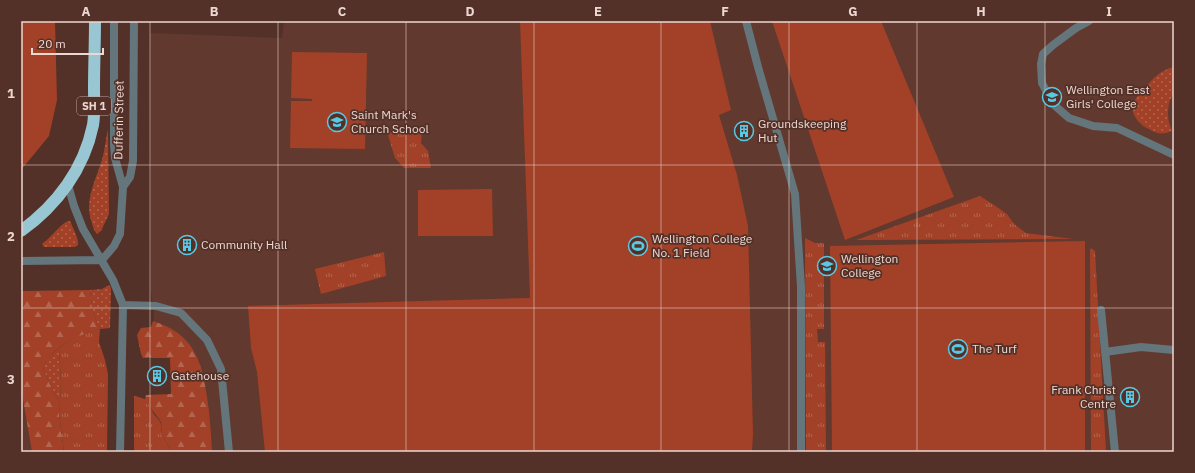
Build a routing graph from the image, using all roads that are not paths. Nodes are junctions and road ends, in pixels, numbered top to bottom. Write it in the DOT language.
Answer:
graph roads {
  1 [pos="95,21"];
  2 [pos="114,21"];
  3 [pos="134,21"];
  4 [pos="746,21"];
  5 [pos="1089,21"];
  6 [pos="1174,155"];
  7 [pos="68,185"];
  8 [pos="123,187"];
  9 [pos="21,231"];
  10 [pos="102,260"];
  11 [pos="21,261"];
  12 [pos="123,305"];
  13 [pos="1101,310"];
  14 [pos="1174,350"];
  15 [pos="1105,352"];
  16 [pos="120,452"];
  17 [pos="229,452"];
  18 [pos="801,452"];
  19 [pos="1115,452"];
  1 -- 7 [label="highway, SH 1"];
  2 -- 8 [label="lane"];
  3 -- 8 [label="lane, Dufferin Street"];
  4 -- 18 [label="lane"];
  5 -- 6 [label="lane"];
  7 -- 9 [label="highway, SH 1"];
  7 -- 10 [label="lane"];
  8 -- 10 [label="lane, Dufferin Street"];
  10 -- 11 [label="lane"];
  10 -- 12 [label="lane"];
  12 -- 16 [label="lane"];
  12 -- 17 [label="lane"];
  13 -- 15 [label="lane"];
  14 -- 15 [label="lane"];
  15 -- 19 [label="lane"];
}
